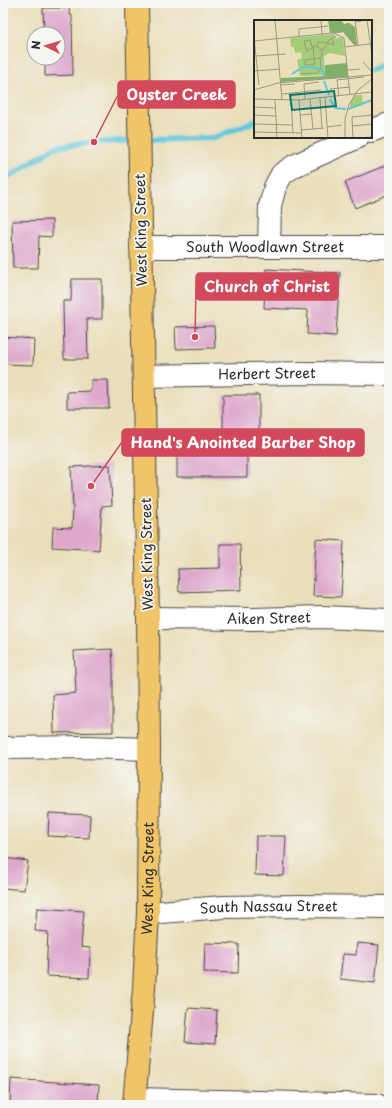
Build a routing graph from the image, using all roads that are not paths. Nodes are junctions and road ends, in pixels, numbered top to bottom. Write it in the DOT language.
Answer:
graph roads {
  1 [pos="137,3"];
  2 [pos="389,124"];
  3 [pos="372,131"];
  4 [pos="356,138"];
  5 [pos="141,247"];
  6 [pos="269,247"];
  7 [pos="389,247"];
  8 [pos="389,374"];
  9 [pos="144,376"];
  10 [pos="148,618"];
  11 [pos="389,620"];
  12 [pos="3,748"];
  13 [pos="149,750"];
  14 [pos="389,907"];
  15 [pos="148,913"];
  16 [pos="135,1102"];
  17 [pos="377,1105"];
  1 -- 5 [label="main road, West King Street"];
  2 -- 3 [label="street"];
  4 -- 6 [label="street"];
  5 -- 6 [label="street, South Woodlawn Street"];
  5 -- 9 [label="main road, West King Street"];
  6 -- 7 [label="street, South Woodlawn Street"];
  8 -- 9 [label="street, Herbert Street"];
  9 -- 10 [label="main road, West King Street"];
  10 -- 11 [label="street, Aiken Street"];
  10 -- 13 [label="main road, West King Street"];
  12 -- 13 [label="street"];
  13 -- 15 [label="main road, West King Street"];
  14 -- 15 [label="street, South Nassau Street"];
  15 -- 16 [label="main road, West King Street"];
  16 -- 17 [label="street"];
}
